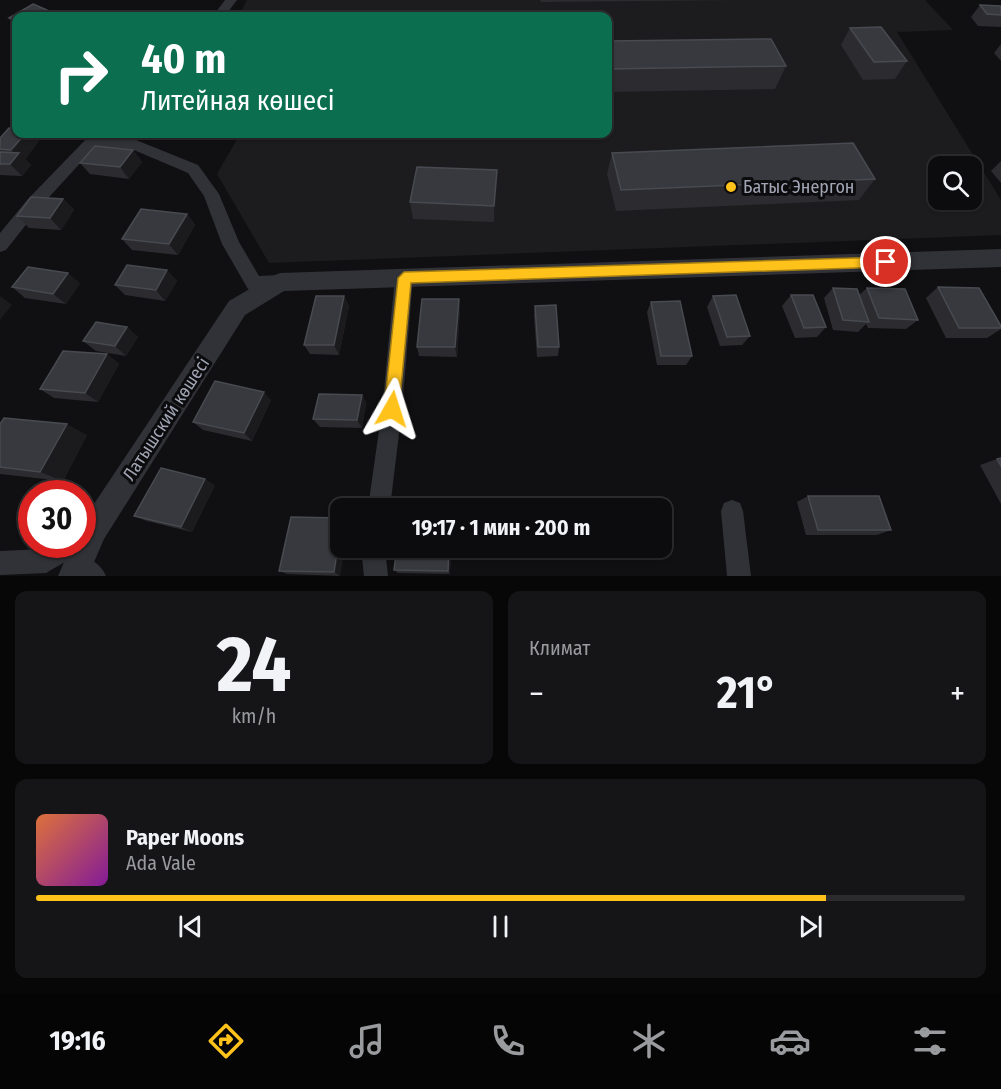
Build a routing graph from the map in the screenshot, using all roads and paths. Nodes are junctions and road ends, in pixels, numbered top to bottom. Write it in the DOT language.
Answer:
graph roads {
  1 [pos="95,138"];
  2 [pos="0,245"];
  3 [pos="1001,258"];
  4 [pos="404,278"];
  5 [pos="280,282"];
  6 [pos="379,498"];
  7 [pos="732,511"];
  8 [pos="96,521"];
  9 [pos="374,558"];
  10 [pos="0,563"];
  11 [pos="79,566"];
  12 [pos="376,576"];
  13 [pos="739,576"];
  1 -- 2 [label="street"];
  1 -- 5 [label="street"];
  3 -- 4 [label="street"];
  4 -- 5 [label="street"];
  4 -- 6 [label="street"];
  5 -- 8 [label="street, Латышский көшесі"];
  7 -- 13 [label="street"];
  9 -- 12 [label="street"];
  10 -- 11 [label="street"];
}
